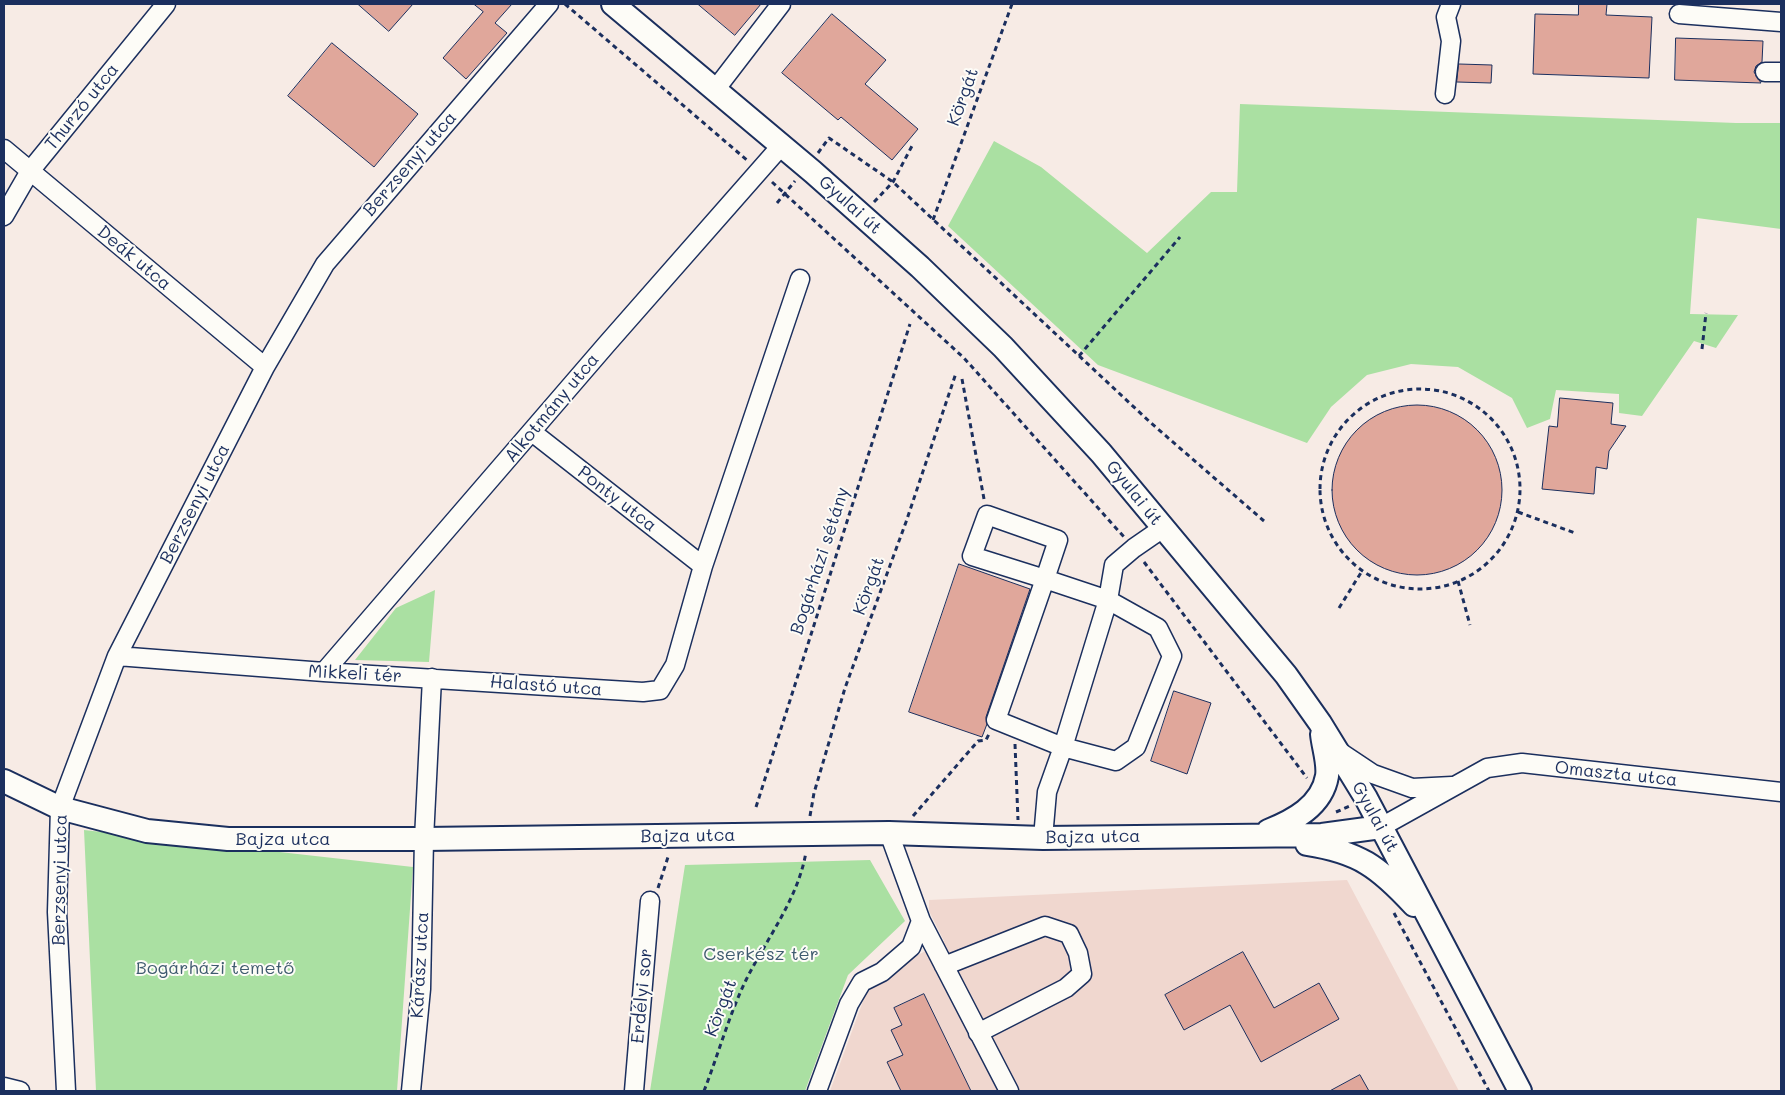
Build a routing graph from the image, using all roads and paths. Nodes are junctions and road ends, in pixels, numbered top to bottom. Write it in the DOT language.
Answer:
graph roads {
  1 [pos="166,4"];
  2 [pos="549,4"];
  3 [pos="565,4"];
  4 [pos="613,4"];
  5 [pos="781,4"];
  6 [pos="1012,4"];
  7 [pos="1445,8"];
  8 [pos="1679,14"];
  9 [pos="1781,22"];
  10 [pos="715,90"];
  11 [pos="1445,94"];
  12 [pos="913,144"];
  13 [pos="782,146"];
  14 [pos="4,149"];
  15 [pos="759,171"];
  16 [pos="30,172"];
  17 [pos="893,182"];
  18 [pos="4,216"];
  19 [pos="862,216"];
  20 [pos="933,220"];
  21 [pos="1180,237"];
  22 [pos="800,279"];
  23 [pos="1706,313"];
  24 [pos="910,324"];
  25 [pos="1702,349"];
  26 [pos="1079,356"];
  27 [pos="265,367"];
  28 [pos="956,373"];
  29 [pos="962,379"];
  30 [pos="532,432"];
  31 [pos="1518,512"];
  32 [pos="987,514"];
  33 [pos="1264,521"];
  34 [pos="1163,528"];
  35 [pos="1575,533"];
  36 [pos="1134,548"];
  37 [pos="703,566"];
  38 [pos="1362,570"];
  39 [pos="1045,579"];
  40 [pos="1458,581"];
  41 [pos="1108,600"];
  42 [pos="1339,608"];
  43 [pos="1470,625"];
  44 [pos="117,656"];
  45 [pos="324,672"];
  46 [pos="432,678"];
  47 [pos="996,720"];
  48 [pos="1320,723"];
  49 [pos="1014,728"];
  50 [pos="1063,747"];
  51 [pos="1337,750"];
  52 [pos="4,781"];
  53 [pos="1455,786"];
  54 [pos="1322,792"];
  55 [pos="1781,792"];
  56 [pos="814,793"];
  57 [pos="756,807"];
  58 [pos="60,808"];
  59 [pos="1381,827"];
  60 [pos="1350,831"];
  61 [pos="893,833"];
  62 [pos="670,836"];
  63 [pos="1256,836"];
  64 [pos="1017,837"];
  65 [pos="1043,838"];
  66 [pos="424,839"];
  67 [pos="797,883"];
  68 [pos="650,901"];
  69 [pos="1393,911"];
  70 [pos="921,921"];
  71 [pos="1436,929"];
  72 [pos="944,966"];
  73 [pos="978,1032"];
  74 [pos="4,1088"];
  75 [pos="20,1091"];
  76 [pos="66,1091"];
  77 [pos="411,1091"];
  78 [pos="634,1091"];
  79 [pos="704,1091"];
  80 [pos="817,1091"];
  81 [pos="1009,1091"];
  82 [pos="1489,1091"];
  83 [pos="1520,1091"];
  1 -- 16 [label="street, Thurzó utca"];
  2 -- 27 [label="street, Berzsenyi utca"];
  3 -- 15 [label="path"];
  4 -- 10 [label="main road, Gyulai út"];
  5 -- 10 [label="street"];
  6 -- 20 [label="path, Körgát"];
  7 -- 11 [label="street"];
  8 -- 9 [label="street"];
  10 -- 13 [label="main road, Gyulai út"];
  12 -- 17 [label="path"];
  13 -- 15 [label="street, Alkotmány utca"];
  13 -- 19 [label="main road, Gyulai út"];
  14 -- 16 [label="street, Deák utca"];
  15 -- 30 [label="street, Alkotmány utca"];
  15 -- 36 [label="path"];
  16 -- 18 [label="street, Thurzó utca"];
  16 -- 27 [label="street, Deák utca"];
  17 -- 19 [label="path"];
  17 -- 20 [label="path"];
  19 -- 34 [label="main road, Gyulai út"];
  20 -- 26 [label="path"];
  21 -- 26 [label="path"];
  22 -- 37 [label="street"];
  23 -- 25 [label="path"];
  24 -- 57 [label="path, Bogárházi sétány"];
  26 -- 33 [label="path"];
  27 -- 44 [label="street, Berzsenyi utca"];
  28 -- 56 [label="path, Körgát"];
  29 -- 32 [label="path"];
  30 -- 37 [label="street, Ponty utca"];
  30 -- 45 [label="street, Alkotmány utca"];
  31 -- 35 [label="path"];
  31 -- 38 [label="path"];
  31 -- 40 [label="path"];
  32 -- 39 [label="street"];
  32 -- 39 [label="street"];
  34 -- 36 [label="street"];
  34 -- 48 [label="main road, Gyulai út"];
  36 -- 41 [label="street"];
  36 -- 54 [label="path"];
  37 -- 46 [label="street, Halastó utca"];
  38 -- 40 [label="path"];
  38 -- 42 [label="path"];
  39 -- 41 [label="street"];
  39 -- 47 [label="street"];
  40 -- 43 [label="path"];
  41 -- 50 [label="street"];
  41 -- 50 [label="street"];
  44 -- 45 [label="street, Mikkeli tér"];
  44 -- 58 [label="street, Berzsenyi utca"];
  45 -- 46 [label="street, Mikkeli tér"];
  46 -- 66 [label="street"];
  47 -- 49 [label="street"];
  47 -- 61 [label="path"];
  48 -- 51 [label="main road, Gyulai út"];
  48 -- 54 [label="main road"];
  49 -- 50 [label="street"];
  49 -- 64 [label="path"];
  50 -- 65 [label="street"];
  51 -- 53 [label="street, Omaszta utca"];
  51 -- 59 [label="main road, Gyulai út"];
  52 -- 58 [label="main road, Bajza utca"];
  53 -- 55 [label="street, Omaszta utca"];
  53 -- 59 [label="street, Omaszta utca"];
  54 -- 60 [label="path"];
  54 -- 63 [label="main road"];
  58 -- 66 [label="main road, Bajza utca"];
  58 -- 76 [label="street, Berzsenyi utca"];
  59 -- 60 [label="main road, Bajza utca"];
  59 -- 71 [label="main road, Gyulai út"];
  60 -- 63 [label="main road, Bajza utca"];
  61 -- 62 [label="main road, Bajza utca"];
  61 -- 64 [label="main road, Bajza utca"];
  61 -- 70 [label="street"];
  62 -- 66 [label="main road, Bajza utca"];
  62 -- 68 [label="path"];
  63 -- 65 [label="main road, Bajza utca"];
  63 -- 71 [label="main road"];
  64 -- 65 [label="main road, Bajza utca"];
  66 -- 77 [label="street, Kárász utca"];
  67 -- 79 [label="path, Körgát"];
  68 -- 78 [label="street, Erdélyi sor"];
  69 -- 82 [label="path"];
  70 -- 72 [label="street"];
  70 -- 80 [label="street"];
  71 -- 83 [label="main road, Gyulai út"];
  72 -- 73 [label="street"];
  72 -- 73 [label="street"];
  73 -- 81 [label="street"];
  74 -- 75 [label="street"];
}
